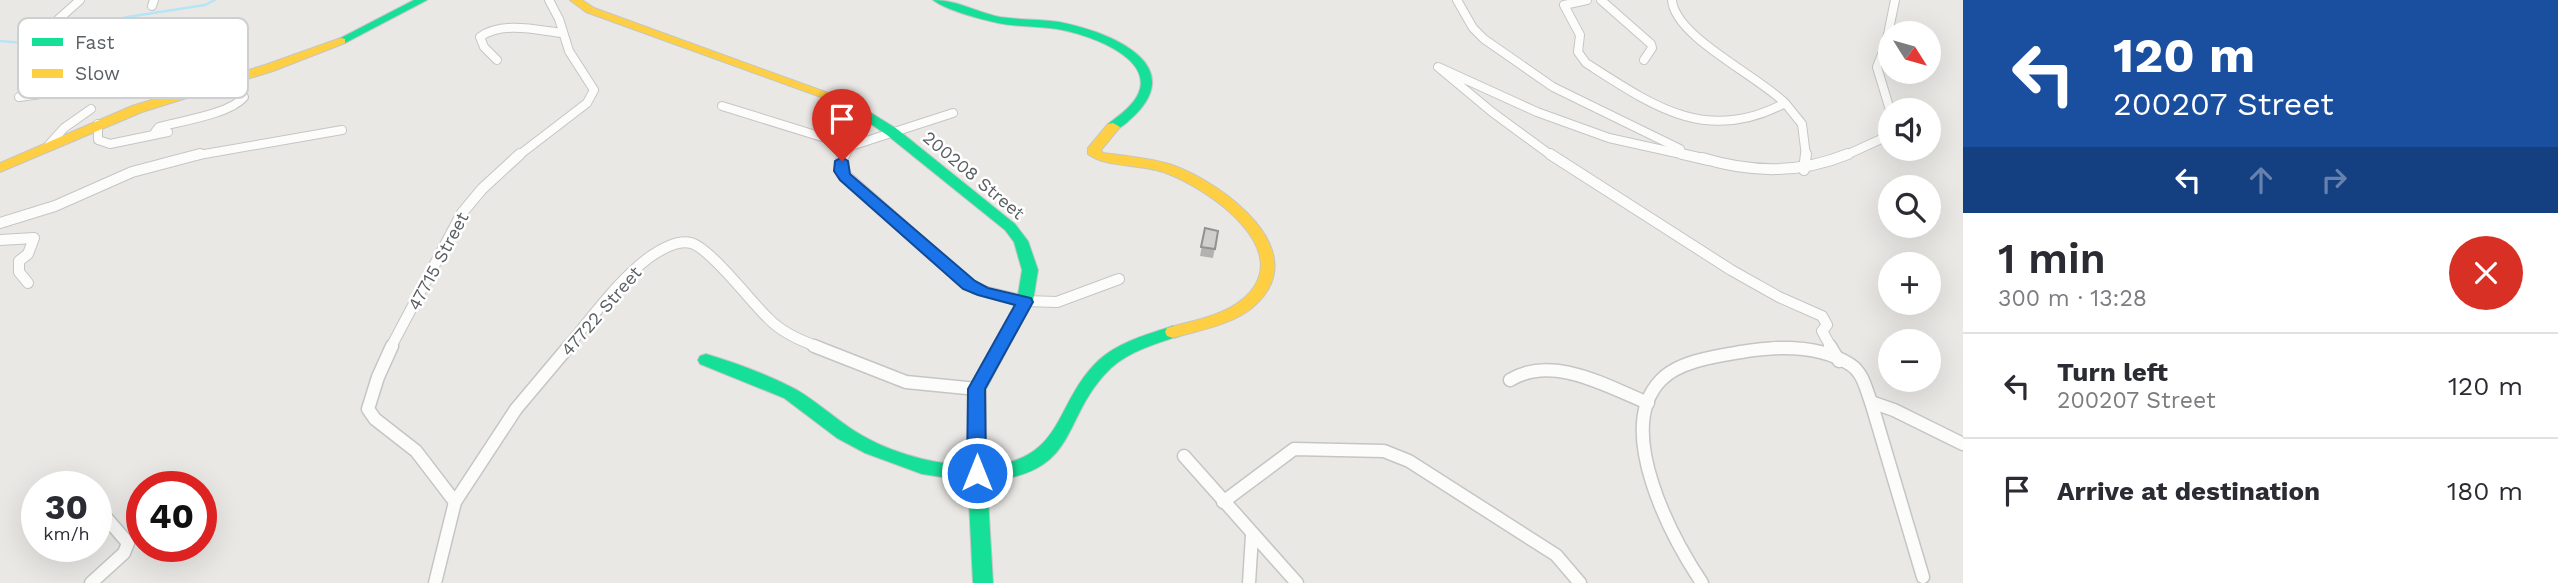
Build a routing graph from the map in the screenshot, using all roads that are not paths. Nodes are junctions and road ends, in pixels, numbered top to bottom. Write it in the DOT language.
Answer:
graph roads {
  1 [pos="80,0"];
  2 [pos="422,0"];
  3 [pos="575,0"];
  4 [pos="938,0"];
  5 [pos="1457,0"];
  6 [pos="1587,0"];
  7 [pos="1601,0"];
  8 [pos="1672,0"];
  9 [pos="1895,0"];
  10 [pos="551,1"];
  11 [pos="1565,1"];
  12 [pos="60,18"];
  13 [pos="562,33"];
  14 [pos="497,60"];
  15 [pos="1644,60"];
  16 [pos="248,74"];
  17 [pos="175,98"];
  18 [pos="243,98"];
  19 [pos="1886,98"];
  20 [pos="1784,103"];
  21 [pos="722,106"];
  22 [pos="90,109"];
  23 [pos="953,113"];
  24 [pos="98,124"];
  25 [pos="342,131"];
  26 [pos="892,132"];
  27 [pos="1878,141"];
  28 [pos="851,146"];
  29 [pos="47,147"];
  30 [pos="1708,160"];
  31 [pos="0,168"];
  32 [pos="1804,170"];
  33 [pos="0,223"];
  34 [pos="0,240"];
  35 [pos="1119,279"];
  36 [pos="28,283"];
  37 [pos="1025,302"];
  38 [pos="1837,355"];
  39 [pos="706,360"];
  40 [pos="1510,380"];
  41 [pos="977,389"];
  42 [pos="1871,402"];
  43 [pos="1648,403"];
  44 [pos="1963,444"];
  45 [pos="1184,456"];
  46 [pos="977,473"];
  47 [pos="455,502"];
  48 [pos="1223,502"];
  49 [pos="112,524"];
  50 [pos="1252,535"];
  51 [pos="1923,578"];
  52 [pos="91,583"];
  53 [pos="435,583"];
  54 [pos="983,583"];
  55 [pos="1249,583"];
  56 [pos="1297,583"];
  57 [pos="1580,583"];
  58 [pos="1702,583"];
  1 -- 12 [label="street"];
  2 -- 16 [label="street"];
  3 -- 26 [label="street, 200208 Street"];
  4 -- 46 [label="street"];
  5 -- 30 [label="street"];
  6 -- 11 [label="street"];
  7 -- 15 [label="street"];
  8 -- 20 [label="street"];
  9 -- 19 [label="street"];
  10 -- 13 [label="street, 47715 Street"];
  11 -- 20 [label="street"];
  13 -- 14 [label="street"];
  13 -- 47 [label="street, 47715 Street"];
  17 -- 24 [label="street"];
  18 -- 24 [label="street"];
  20 -- 32 [label="street"];
  21 -- 28 [label="street"];
  22 -- 29 [label="street"];
  23 -- 26 [label="street"];
  24 -- 29 [label="street"];
  25 -- 33 [label="street"];
  26 -- 28 [label="street"];
  26 -- 37 [label="street, 200208 Street"];
  27 -- 32 [label="street"];
  28 -- 37 [label="street"];
  29 -- 31 [label="street"];
  30 -- 32 [label="street"];
  30 -- 38 [label="street"];
  34 -- 36 [label="street"];
  35 -- 37 [label="street"];
  37 -- 41 [label="street, 200208 Street"];
  38 -- 42 [label="street"];
  38 -- 43 [label="street"];
  39 -- 46 [label="street"];
  40 -- 43 [label="street"];
  41 -- 46 [label="street, 200208 Street"];
  41 -- 47 [label="street, 47722 Street"];
  42 -- 44 [label="street"];
  42 -- 51 [label="street"];
  43 -- 58 [label="street"];
  45 -- 48 [label="street"];
  46 -- 54 [label="street, 200208 Street"];
  47 -- 53 [label="street, 47722 Street"];
  48 -- 50 [label="street"];
  48 -- 57 [label="street"];
  49 -- 52 [label="street"];
  50 -- 55 [label="street"];
  50 -- 56 [label="street"];
}
